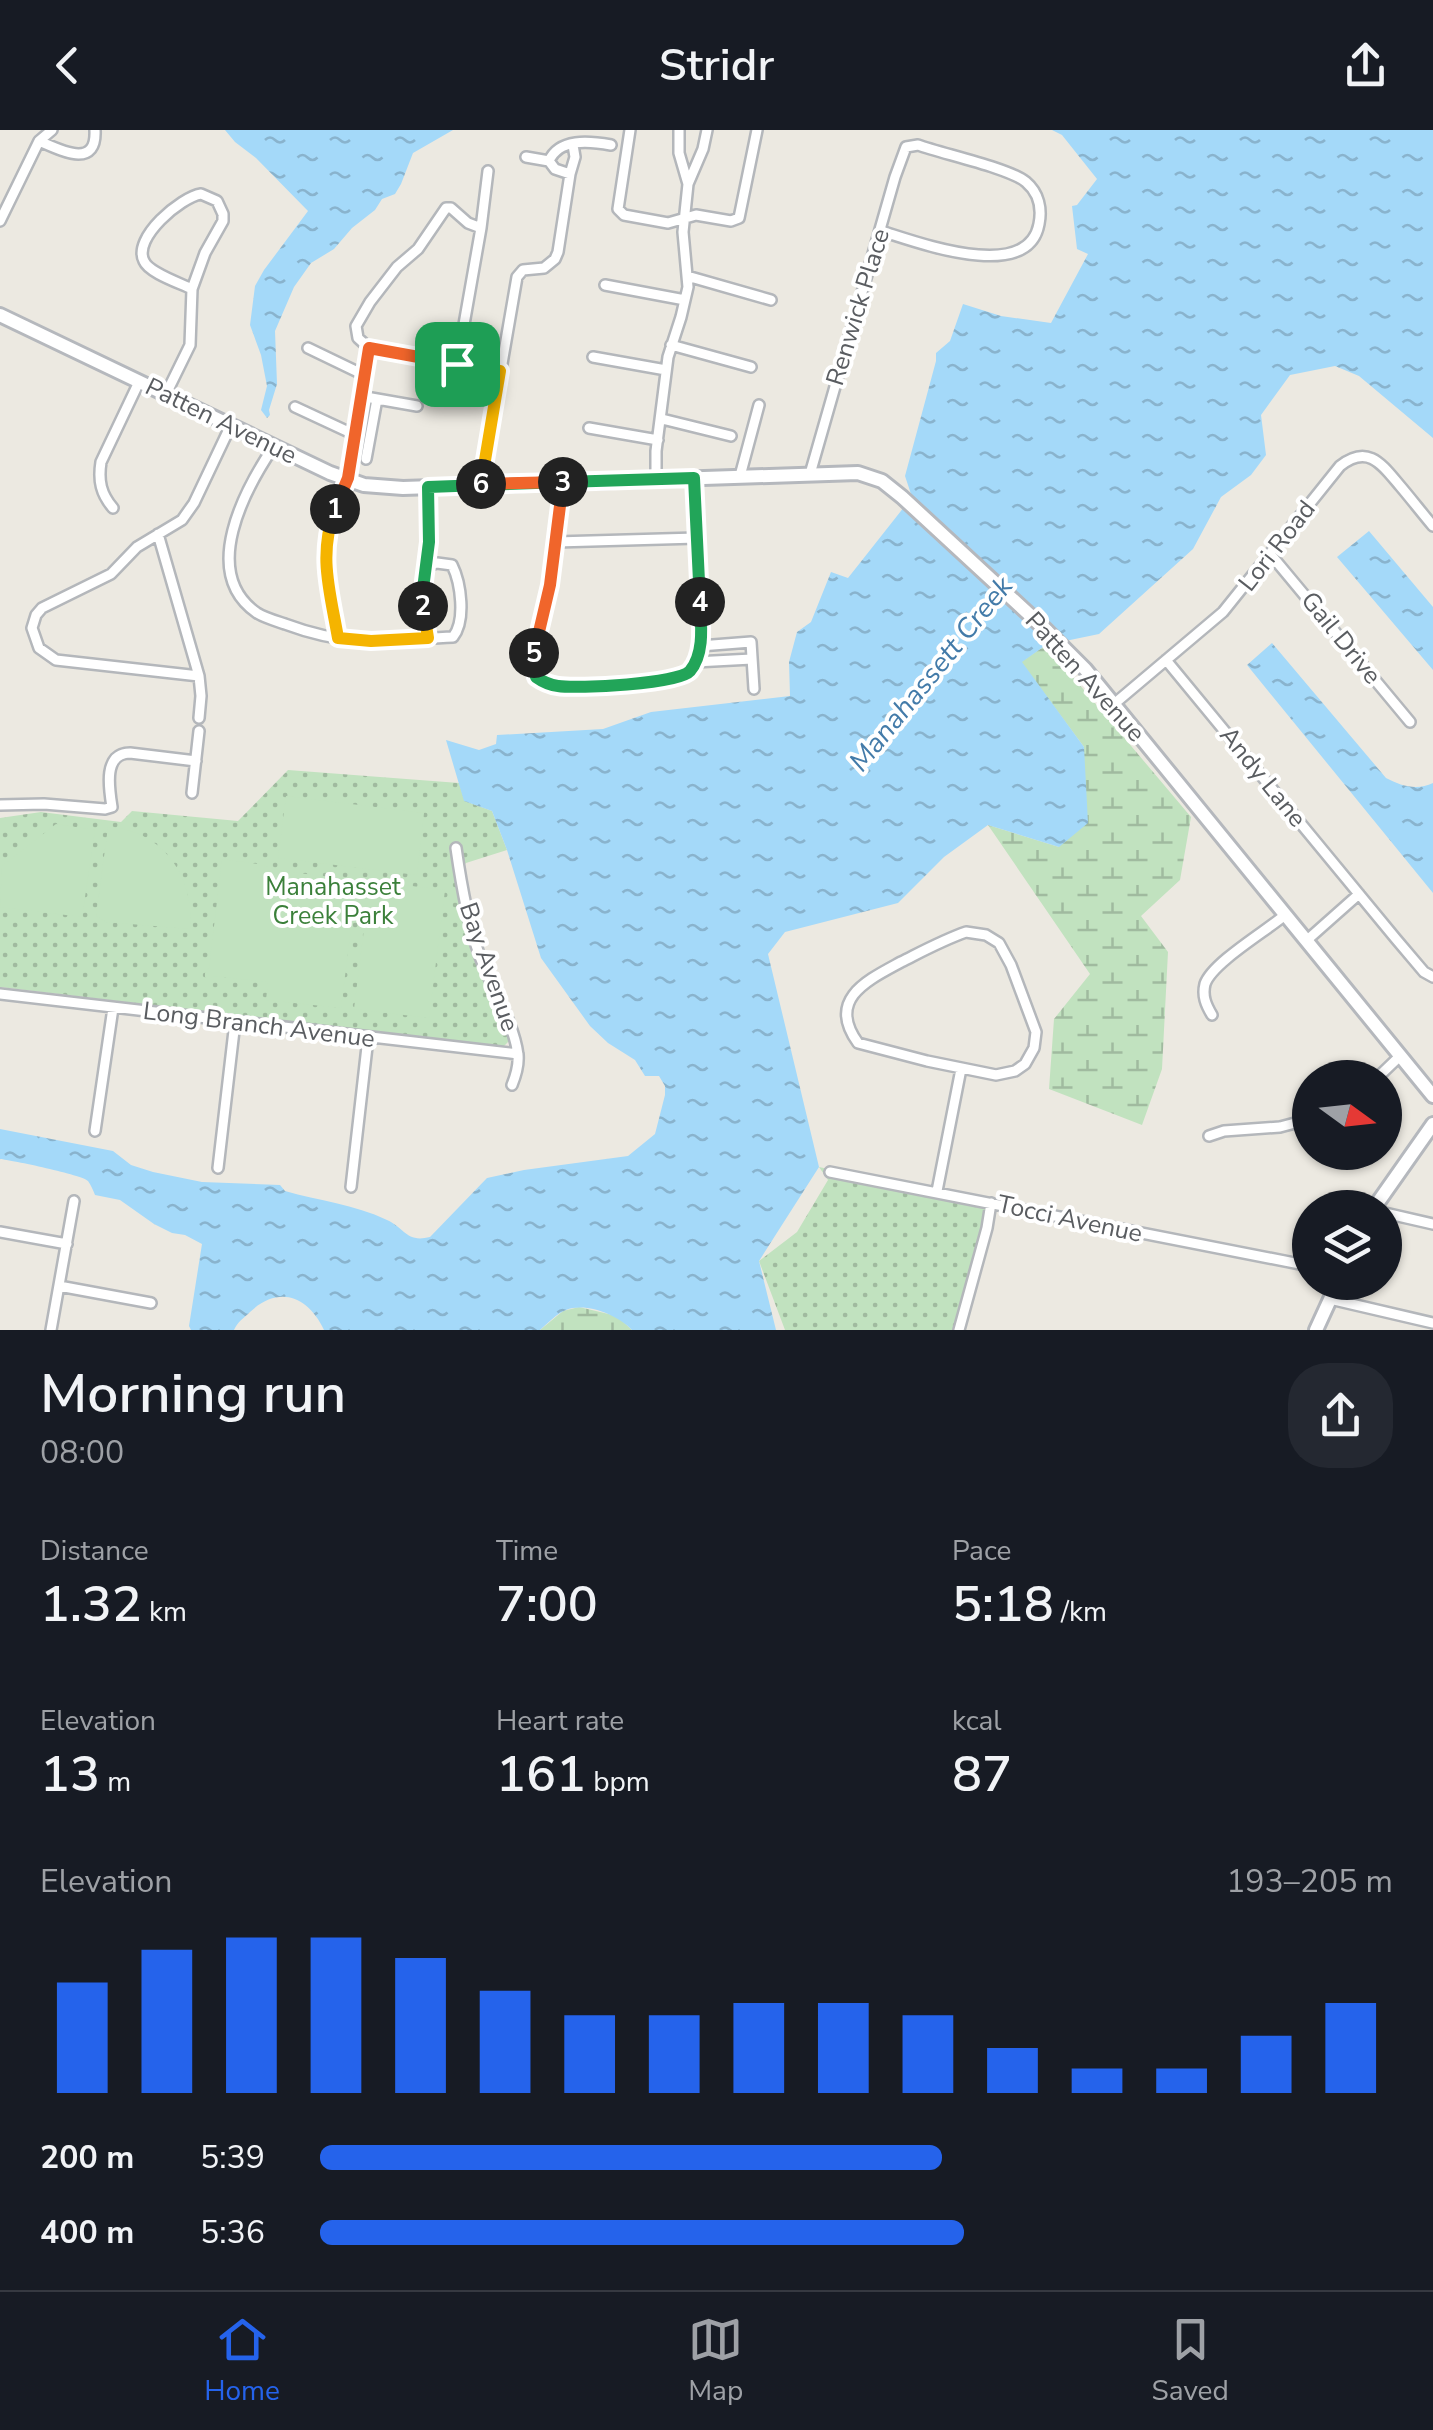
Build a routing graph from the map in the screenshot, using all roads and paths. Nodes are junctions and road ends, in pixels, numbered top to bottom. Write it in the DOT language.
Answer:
graph roads {
  1 [pos="52,130"];
  2 [pos="95,130"];
  3 [pos="630,130"];
  4 [pos="679,130"];
  5 [pos="708,130"];
  6 [pos="758,130"];
  7 [pos="40,141"];
  8 [pos="610,145"];
  9 [pos="573,146"];
  10 [pos="526,157"];
  11 [pos="549,161"];
  12 [pos="488,171"];
  13 [pos="570,174"];
  14 [pos="688,184"];
  15 [pos="684,218"];
  16 [pos="0,221"];
  17 [pos="481,228"];
  18 [pos="881,231"];
  19 [pos="687,276"];
  20 [pos="605,285"];
  21 [pos="192,289"];
  22 [pos="685,300"];
  23 [pos="771,300"];
  24 [pos="0,315"];
  25 [pos="672,345"];
  26 [pos="308,348"];
  27 [pos="369,348"];
  28 [pos="593,357"];
  29 [pos="457,364"];
  30 [pos="751,367"];
  31 [pos="666,370"];
  32 [pos="500,371"];
  33 [pos="364,375"];
  34 [pos="139,382"];
  35 [pos="166,394"];
  36 [pos="360,396"];
  37 [pos="377,399"];
  38 [pos="760,405"];
  39 [pos="417,406"];
  40 [pos="295,407"];
  41 [pos="662,419"];
  42 [pos="230,426"];
  43 [pos="588,428"];
  44 [pos="354,434"];
  45 [pos="731,436"];
  46 [pos="658,440"];
  47 [pos="274,446"];
  48 [pos="366,459"];
  49 [pos="810,474"];
  50 [pos="740,476"];
  51 [pos="348,478"];
  52 [pos="694,478"];
  53 [pos="656,479"];
  54 [pos="563,482"];
  55 [pos="481,484"];
  56 [pos="428,487"];
  57 [pos="114,508"];
  58 [pos="1433,526"];
  59 [pos="158,534"];
  60 [pos="697,538"];
  61 [pos="556,542"];
  62 [pos="1271,555"];
  63 [pos="427,566"];
  64 [pos="338,638"];
  65 [pos="428,638"];
  66 [pos="700,646"];
  67 [pos="752,659"];
  68 [pos="1166,660"];
  69 [pos="695,662"];
  70 [pos="199,676"];
  71 [pos="754,688"];
  72 [pos="1114,704"];
  73 [pos="199,718"];
  74 [pos="1410,722"];
  75 [pos="199,731"];
  76 [pos="196,760"];
  77 [pos="192,793"];
  78 [pos="0,806"];
  79 [pos="456,848"];
  80 [pos="1359,894"];
  81 [pos="1285,916"];
  82 [pos="1306,941"];
  83 [pos="1433,977"];
  84 [pos="0,994"];
  85 [pos="113,1008"];
  86 [pos="1212,1015"];
  87 [pos="234,1022"];
  88 [pos="368,1038"];
  89 [pos="518,1054"];
  90 [pos="1400,1056"];
  91 [pos="1396,1060"];
  92 [pos="961,1068"];
  93 [pos="512,1085"];
  94 [pos="1433,1096"];
  95 [pos="1292,1124"];
  96 [pos="1433,1125"];
  97 [pos="94,1131"];
  98 [pos="1209,1136"];
  99 [pos="218,1168"];
  100 [pos="830,1172"];
  101 [pos="351,1187"];
  102 [pos="1387,1190"];
  103 [pos="938,1192"];
  104 [pos="74,1201"];
  105 [pos="991,1203"];
  106 [pos="1402,1216"];
  107 [pos="1433,1224"];
  108 [pos="0,1232"];
  109 [pos="67,1244"];
  110 [pos="1292,1262"];
  111 [pos="59,1286"];
  112 [pos="1330,1300"];
  113 [pos="1334,1300"];
  114 [pos="152,1303"];
  115 [pos="1433,1323"];
  116 [pos="51,1330"];
  117 [pos="959,1330"];
  118 [pos="1316,1330"];
  1 -- 7 [label="street"];
  2 -- 7 [label="street"];
  3 -- 15 [label="street"];
  4 -- 14 [label="street"];
  5 -- 14 [label="street"];
  6 -- 15 [label="street"];
  7 -- 16 [label="street"];
  8 -- 9 [label="street"];
  9 -- 11 [label="street"];
  9 -- 13 [label="street"];
  10 -- 11 [label="street"];
  11 -- 13 [label="street"];
  12 -- 17 [label="street"];
  13 -- 32 [label="street"];
  14 -- 15 [label="street"];
  15 -- 19 [label="street"];
  17 -- 27 [label="street"];
  17 -- 29 [label="street"];
  18 -- 18 [label="street, Renwick Place"];
  18 -- 49 [label="street, Renwick Place"];
  19 -- 22 [label="street"];
  19 -- 23 [label="street"];
  20 -- 22 [label="street"];
  21 -- 21 [label="street"];
  21 -- 35 [label="street"];
  22 -- 25 [label="street"];
  24 -- 34 [label="street, Patten Avenue"];
  25 -- 30 [label="street"];
  25 -- 31 [label="street"];
  26 -- 33 [label="street"];
  27 -- 29 [label="street"];
  27 -- 33 [label="street"];
  28 -- 31 [label="street"];
  29 -- 32 [label="street"];
  31 -- 41 [label="street"];
  32 -- 55 [label="street"];
  33 -- 36 [label="street"];
  34 -- 35 [label="street, Patten Avenue"];
  34 -- 57 [label="street"];
  35 -- 42 [label="street, Patten Avenue"];
  36 -- 37 [label="street"];
  36 -- 44 [label="street"];
  37 -- 39 [label="street"];
  37 -- 48 [label="street"];
  38 -- 50 [label="street"];
  40 -- 44 [label="street"];
  41 -- 45 [label="street"];
  41 -- 46 [label="street"];
  42 -- 47 [label="street, Patten Avenue"];
  42 -- 59 [label="street"];
  43 -- 46 [label="street"];
  44 -- 51 [label="street"];
  46 -- 53 [label="street"];
  47 -- 51 [label="street, Patten Avenue"];
  47 -- 64 [label="street"];
  49 -- 50 [label="street, Patten Avenue"];
  49 -- 72 [label="street, Patten Avenue"];
  50 -- 52 [label="street, Patten Avenue"];
  51 -- 56 [label="street, Patten Avenue"];
  51 -- 64 [label="street"];
  52 -- 53 [label="street, Patten Avenue"];
  52 -- 60 [label="street"];
  53 -- 54 [label="street, Patten Avenue"];
  54 -- 55 [label="street, Patten Avenue"];
  54 -- 61 [label="street"];
  55 -- 56 [label="street, Patten Avenue"];
  56 -- 63 [label="street"];
  58 -- 62 [label="street, Lori Road"];
  59 -- 70 [label="street"];
  59 -- 70 [label="street"];
  60 -- 61 [label="street"];
  60 -- 66 [label="street"];
  61 -- 69 [label="street"];
  62 -- 68 [label="street, Lori Road"];
  62 -- 74 [label="street, Gail Drive"];
  63 -- 65 [label="street"];
  63 -- 65 [label="street"];
  64 -- 65 [label="street"];
  66 -- 67 [label="street"];
  66 -- 69 [label="street"];
  67 -- 69 [label="street"];
  67 -- 71 [label="street"];
  68 -- 72 [label="street, Lori Road"];
  68 -- 80 [label="street, Andy Lane"];
  70 -- 73 [label="street"];
  72 -- 81 [label="street, Patten Avenue"];
  75 -- 76 [label="street"];
  76 -- 77 [label="street"];
  76 -- 78 [label="street"];
  79 -- 89 [label="street, Bay Avenue"];
  80 -- 82 [label="street"];
  80 -- 83 [label="street, Andy Lane"];
  81 -- 82 [label="street, Patten Avenue"];
  81 -- 86 [label="street"];
  82 -- 90 [label="street, Patten Avenue"];
  84 -- 85 [label="street, Long Branch Avenue"];
  85 -- 87 [label="street, Long Branch Avenue"];
  85 -- 97 [label="street"];
  87 -- 88 [label="street, Long Branch Avenue"];
  87 -- 99 [label="street"];
  88 -- 89 [label="street, Long Branch Avenue"];
  88 -- 101 [label="street"];
  89 -- 93 [label="street, Bay Avenue"];
  90 -- 91 [label="street"];
  90 -- 94 [label="street, Patten Avenue"];
  92 -- 92 [label="street"];
  92 -- 103 [label="street"];
  95 -- 98 [label="street"];
  96 -- 102 [label="street"];
  100 -- 103 [label="street, Tocci Avenue"];
  103 -- 105 [label="street, Tocci Avenue"];
  104 -- 109 [label="street"];
  105 -- 110 [label="street, Tocci Avenue"];
  105 -- 117 [label="street"];
  106 -- 107 [label="street"];
  108 -- 109 [label="street"];
  109 -- 111 [label="street"];
  111 -- 114 [label="street"];
  111 -- 116 [label="street"];
  112 -- 118 [label="street"];
  113 -- 115 [label="street"];
}
